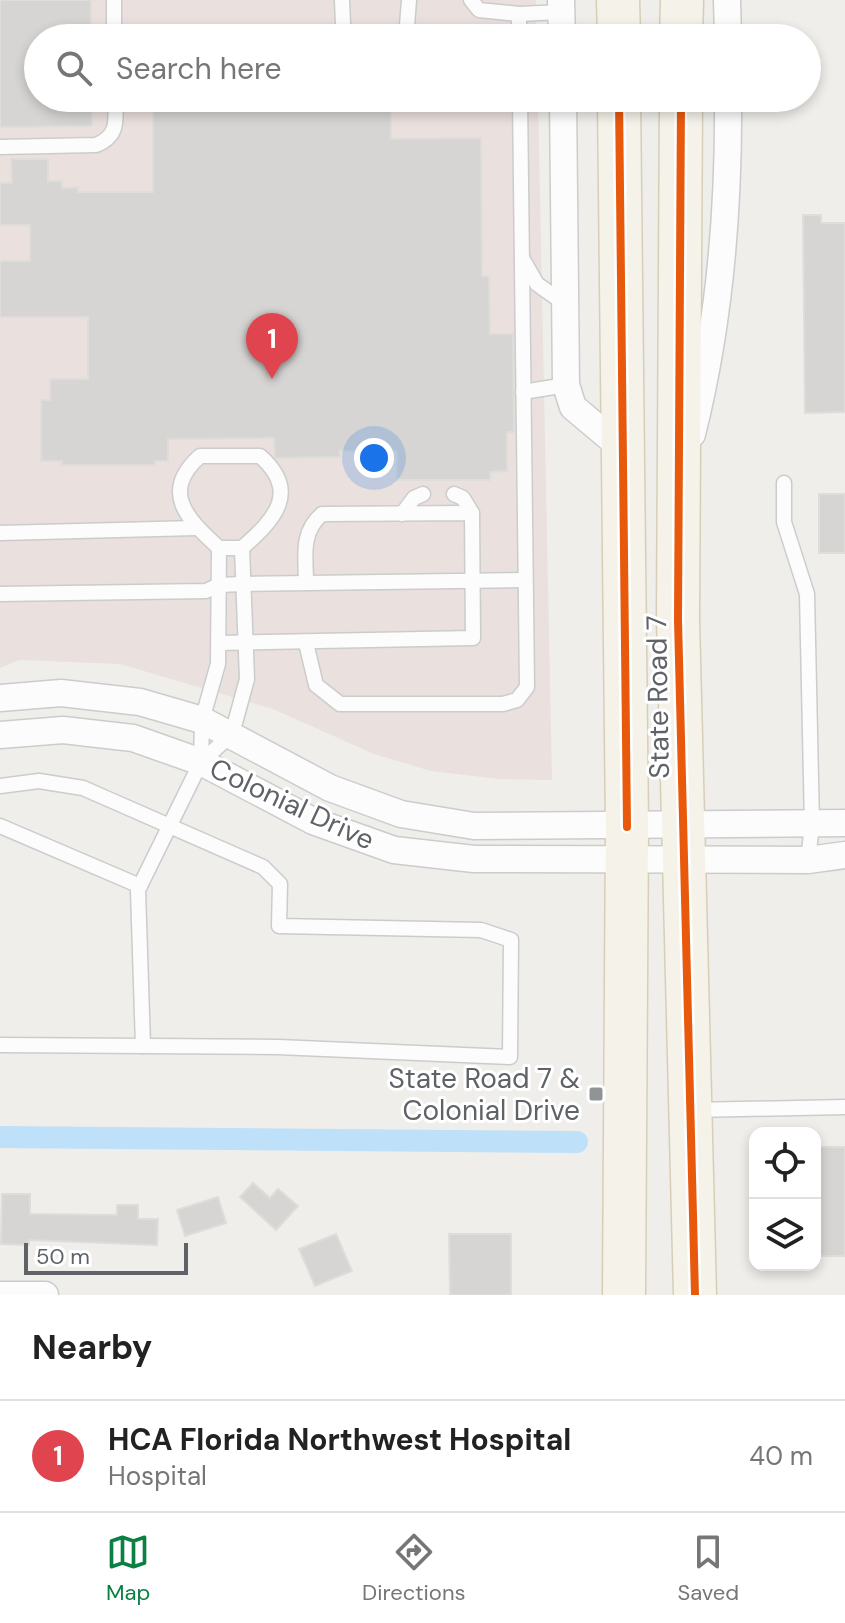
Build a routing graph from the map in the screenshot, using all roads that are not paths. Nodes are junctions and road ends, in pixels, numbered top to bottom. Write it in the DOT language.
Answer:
graph roads {
  1 [pos="114,0"];
  2 [pos="342,0"];
  3 [pos="409,0"];
  4 [pos="471,0"];
  5 [pos="618,0"];
  6 [pos="682,0"];
  7 [pos="727,0"];
  8 [pos="519,14"];
  9 [pos="562,17"];
  10 [pos="114,24"];
  11 [pos="343,24"];
  12 [pos="407,24"];
  13 [pos="519,24"];
  14 [pos="619,24"];
  15 [pos="681,24"];
  16 [pos="728,24"];
  17 [pos="115,112"];
  18 [pos="520,112"];
  19 [pos="563,112"];
  20 [pos="619,112"];
  21 [pos="681,112"];
  22 [pos="728,112"];
  23 [pos="0,147"];
  24 [pos="522,257"];
  25 [pos="565,304"];
  26 [pos="566,385"];
  27 [pos="523,392"];
  28 [pos="623,449"];
  29 [pos="784,483"];
  30 [pos="679,484"];
  31 [pos="423,494"];
  32 [pos="454,494"];
  33 [pos="472,513"];
  34 [pos="402,514"];
  35 [pos="196,528"];
  36 [pos="0,533"];
  37 [pos="219,548"];
  38 [pos="242,548"];
  39 [pos="525,580"];
  40 [pos="472,581"];
  41 [pos="306,583"];
  42 [pos="243,584"];
  43 [pos="219,585"];
  44 [pos="0,594"];
  45 [pos="220,643"];
  46 [pos="306,643"];
  47 [pos="245,644"];
  48 [pos="0,698"];
  49 [pos="202,720"];
  50 [pos="232,734"];
  51 [pos="0,735"];
  52 [pos="201,762"];
  53 [pos="0,786"];
  54 [pos="845,823"];
  55 [pos="170,824"];
  56 [pos="812,825"];
  57 [pos="0,826"];
  58 [pos="682,841"];
  59 [pos="627,843"];
  60 [pos="845,855"];
  61 [pos="808,860"];
  62 [pos="140,886"];
  63 [pos="0,1045"];
  64 [pos="143,1046"];
  65 [pos="845,1107"];
  66 [pos="692,1110"];
  67 [pos="0,1295"];
  68 [pos="45,1295"];
  69 [pos="624,1295"];
  70 [pos="695,1295"];
  1 -- 10 [label="lane"];
  2 -- 11 [label="lane"];
  3 -- 12 [label="lane"];
  4 -- 8 [label="lane"];
  5 -- 14 [label="main road"];
  6 -- 15 [label="main road"];
  7 -- 16 [label="street"];
  8 -- 9 [label="lane"];
  8 -- 13 [label="lane"];
  17 -- 23 [label="lane"];
  18 -- 24 [label="lane"];
  19 -- 25 [label="street"];
  20 -- 28 [label="main road, State Road 7"];
  21 -- 30 [label="main road, State Road 7"];
  22 -- 30 [label="street"];
  24 -- 25 [label="lane"];
  24 -- 27 [label="lane"];
  25 -- 26 [label="street"];
  26 -- 27 [label="lane"];
  26 -- 28 [label="street"];
  27 -- 39 [label="lane"];
  28 -- 59 [label="main road, State Road 7"];
  29 -- 56 [label="lane"];
  30 -- 58 [label="main road, State Road 7"];
  31 -- 34 [label="lane"];
  32 -- 33 [label="lane"];
  33 -- 34 [label="lane"];
  33 -- 40 [label="lane"];
  34 -- 41 [label="lane"];
  35 -- 36 [label="lane"];
  35 -- 37 [label="lane"];
  35 -- 38 [label="lane"];
  37 -- 38 [label="lane"];
  37 -- 43 [label="lane"];
  38 -- 42 [label="lane"];
  39 -- 40 [label="lane"];
  39 -- 46 [label="lane"];
  40 -- 41 [label="lane"];
  40 -- 46 [label="lane"];
  41 -- 42 [label="lane"];
  42 -- 43 [label="lane"];
  42 -- 47 [label="lane"];
  43 -- 44 [label="lane"];
  43 -- 45 [label="lane"];
  45 -- 47 [label="lane"];
  45 -- 49 [label="lane"];
  46 -- 47 [label="lane"];
  47 -- 50 [label="lane"];
  48 -- 49 [label="street, Colonial Drive"];
  49 -- 50 [label="street, Colonial Drive"];
  49 -- 52 [label="lane"];
  50 -- 52 [label="lane"];
  50 -- 59 [label="street, Colonial Drive"];
  51 -- 52 [label="street, Colonial Drive"];
  52 -- 55 [label="lane"];
  52 -- 59 [label="street, Colonial Drive"];
  53 -- 55 [label="lane"];
  54 -- 56 [label="street"];
  55 -- 62 [label="lane"];
  55 -- 64 [label="lane"];
  56 -- 58 [label="street"];
  56 -- 61 [label="lane"];
  57 -- 62 [label="lane"];
  58 -- 59 [label="street, Colonial Drive"];
  58 -- 61 [label="street"];
  58 -- 66 [label="main road, State Road 7"];
  59 -- 69 [label="main road, State Road 7"];
  60 -- 61 [label="street"];
  62 -- 64 [label="lane"];
  63 -- 64 [label="lane"];
  65 -- 66 [label="lane"];
  66 -- 70 [label="main road, State Road 7"];
  67 -- 68 [label="street"];
}
